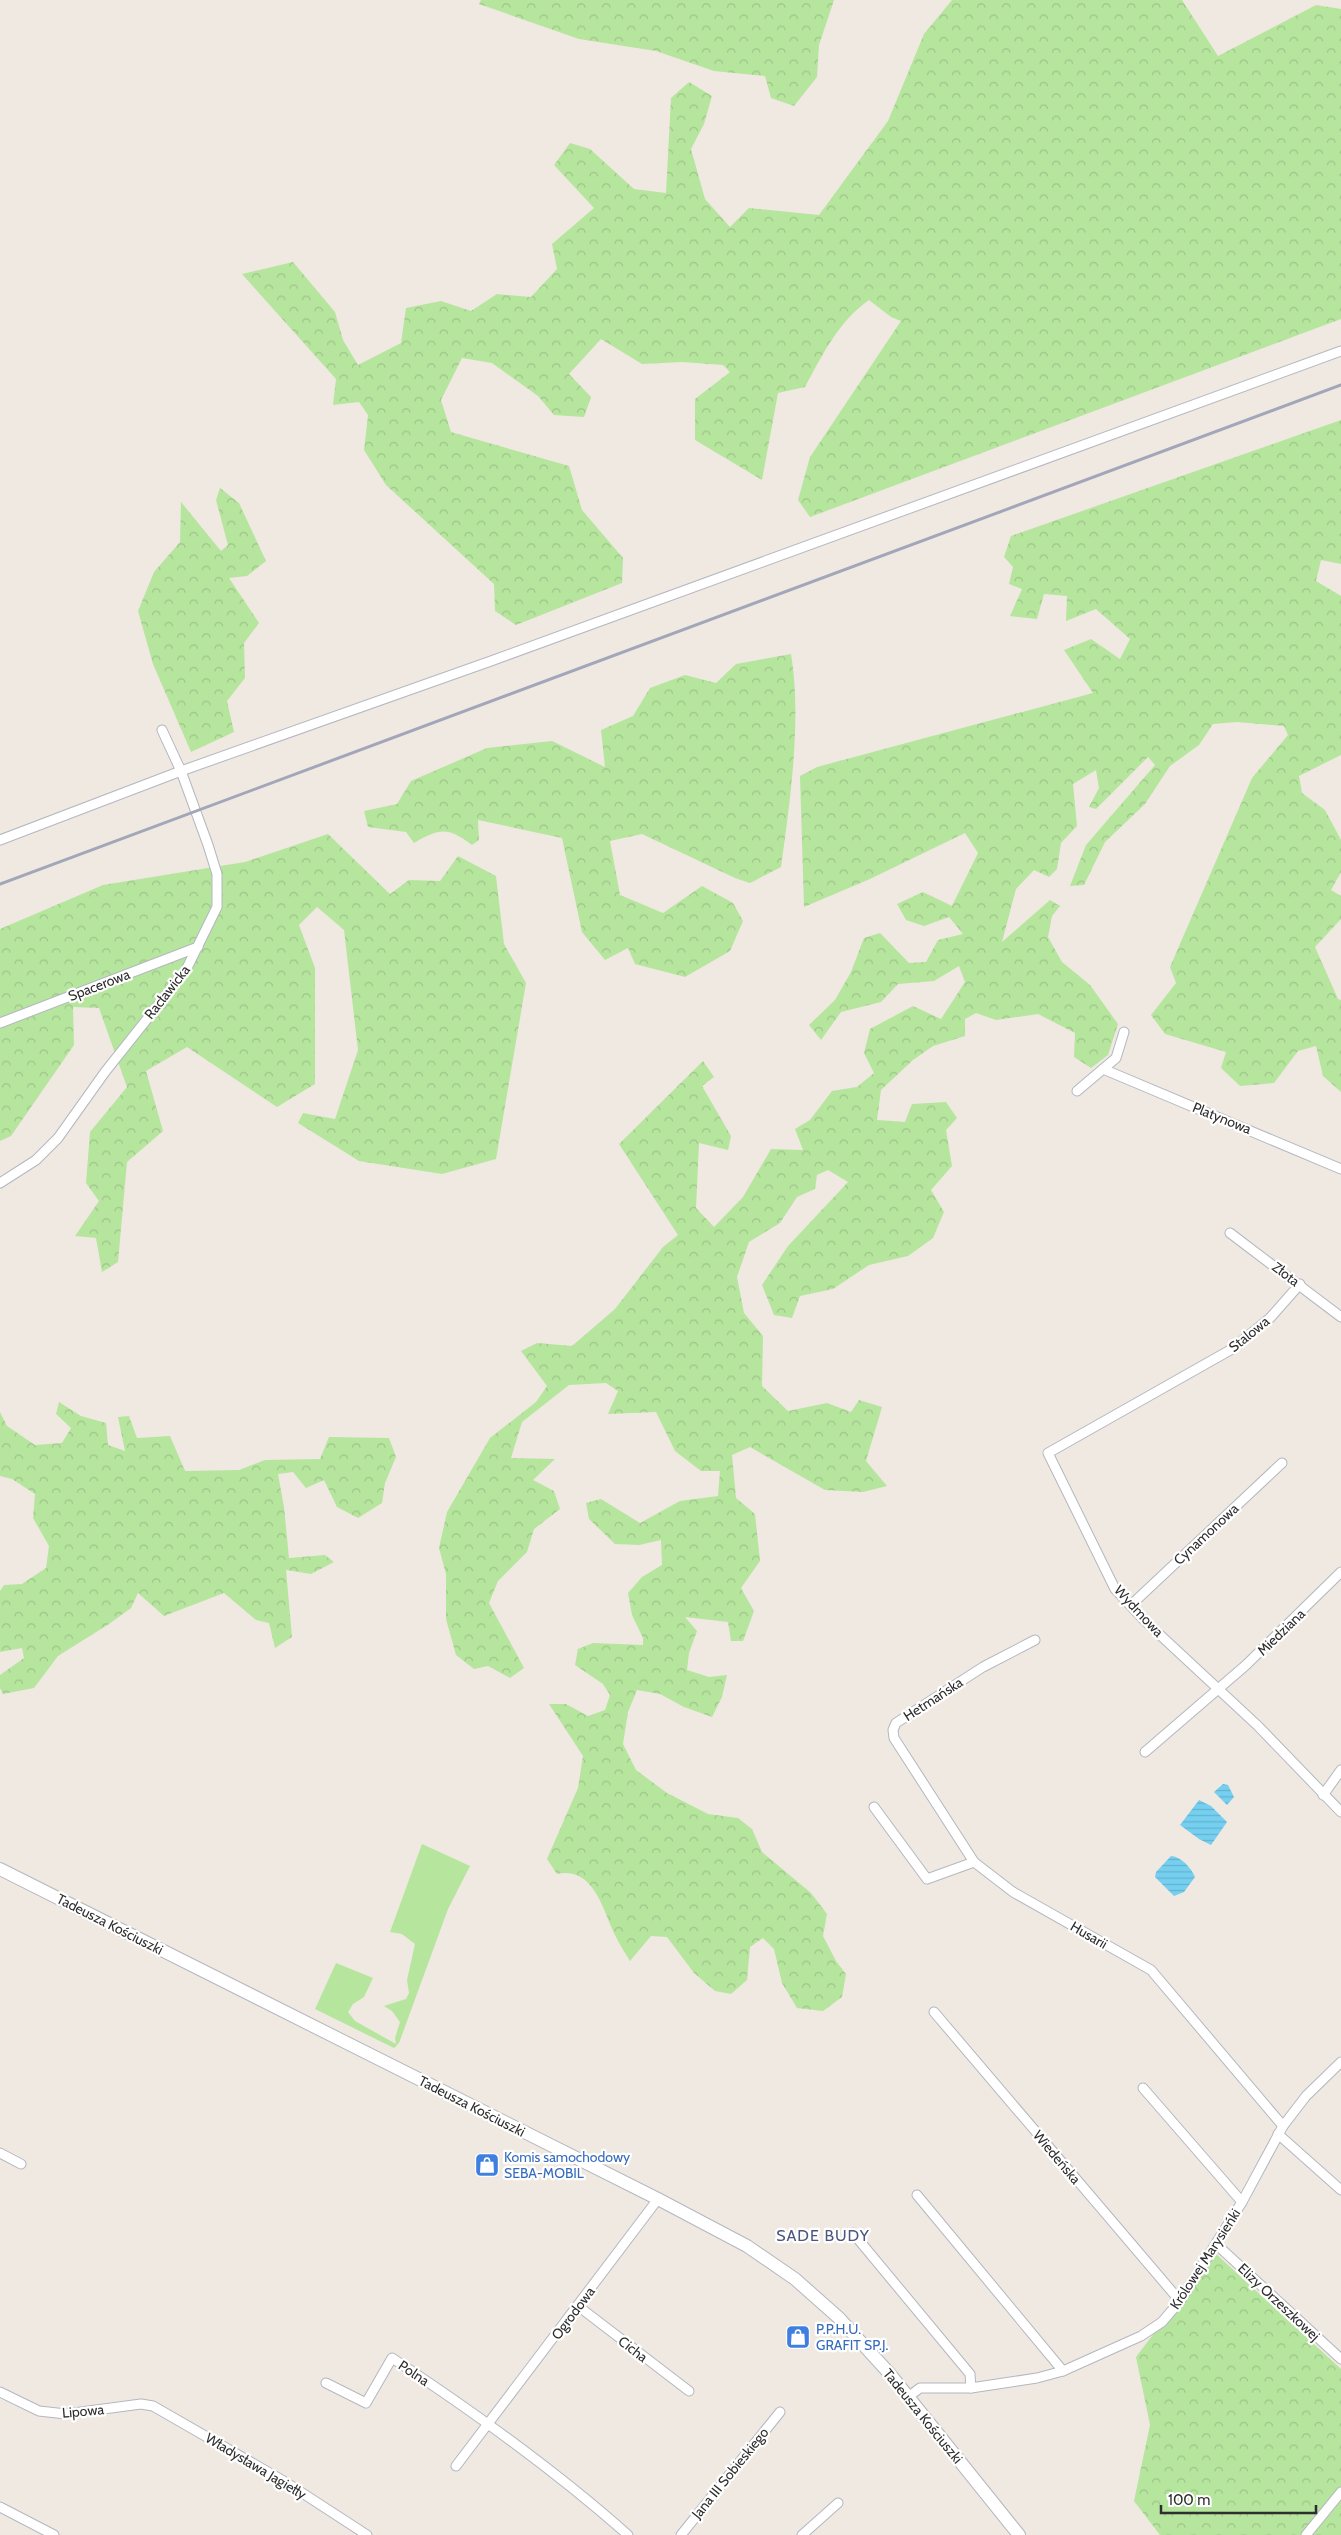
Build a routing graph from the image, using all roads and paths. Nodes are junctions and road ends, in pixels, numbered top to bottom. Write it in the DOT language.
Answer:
graph roads {
  1 [pos="1341,351"];
  2 [pos="162,730"];
  3 [pos="181,771"];
  4 [pos="0,840"];
  5 [pos="198,947"];
  6 [pos="0,1023"];
  7 [pos="1124,1032"];
  8 [pos="1103,1068"];
  9 [pos="1077,1090"];
  10 [pos="1341,1168"];
  11 [pos="0,1183"];
  12 [pos="1230,1233"];
  13 [pos="1300,1284"];
  14 [pos="1341,1317"];
  15 [pos="1188,1372"];
  16 [pos="1282,1463"];
  17 [pos="1341,1572"];
  18 [pos="1131,1604"];
  19 [pos="1035,1640"];
  20 [pos="1219,1690"];
  21 [pos="1145,1752"];
  22 [pos="1341,1770"];
  23 [pos="1323,1795"];
  24 [pos="874,1807"];
  25 [pos="1341,1812"];
  26 [pos="974,1862"];
  27 [pos="0,1869"];
  28 [pos="934,2012"];
  29 [pos="1341,2062"];
  30 [pos="1143,2088"];
  31 [pos="1281,2130"];
  32 [pos="0,2154"];
  33 [pos="21,2164"];
  34 [pos="1341,2190"];
  35 [pos="917,2195"];
  36 [pos="658,2199"];
  37 [pos="1242,2202"];
  38 [pos="853,2233"];
  39 [pos="1216,2244"];
  40 [pos="1180,2301"];
  41 [pos="578,2306"];
  42 [pos="1341,2360"];
  43 [pos="1063,2371"];
  44 [pos="326,2383"];
  45 [pos="971,2388"];
  46 [pos="689,2391"];
  47 [pos="0,2392"];
  48 [pos="908,2397"];
  49 [pos="141,2404"];
  50 [pos="780,2412"];
  51 [pos="488,2426"];
  52 [pos="456,2466"];
  53 [pos="1341,2492"];
  54 [pos="838,2503"];
  55 [pos="0,2507"];
  56 [pos="54,2535"];
  57 [pos="367,2535"];
  58 [pos="628,2535"];
  59 [pos="681,2535"];
  60 [pos="802,2535"];
  61 [pos="1019,2535"];
  62 [pos="1306,2535"];
  1 -- 3 [label="street"];
  2 -- 3 [label="street, Racławicka"];
  3 -- 4 [label="street"];
  3 -- 5 [label="street, Racławicka"];
  5 -- 6 [label="street, Spacerowa"];
  5 -- 11 [label="street, Racławicka"];
  7 -- 8 [label="street"];
  8 -- 9 [label="street"];
  8 -- 10 [label="street, Platynowa"];
  12 -- 13 [label="street, Złota"];
  13 -- 14 [label="street, Złota"];
  13 -- 15 [label="street, Stalowa"];
  15 -- 18 [label="street, Wydmowa"];
  16 -- 18 [label="street, Cynamonowa"];
  17 -- 20 [label="street, Miedziana"];
  18 -- 20 [label="street, Wydmowa"];
  19 -- 26 [label="street, Hetmańska"];
  20 -- 21 [label="street, Miedziana"];
  20 -- 23 [label="street, Wydmowa"];
  22 -- 23 [label="street"];
  23 -- 25 [label="street, Wydmowa"];
  24 -- 26 [label="street"];
  26 -- 31 [label="street, Husarii"];
  27 -- 36 [label="main road, Tadeusza Kościuszki"];
  28 -- 40 [label="street, Wiedeńska"];
  29 -- 31 [label="street, Królowej Marysieńki"];
  30 -- 37 [label="street, Królowej Marysieńki"];
  31 -- 34 [label="street, Husarii"];
  31 -- 37 [label="street, Królowej Marysieńki"];
  32 -- 33 [label="street"];
  35 -- 43 [label="street"];
  36 -- 41 [label="street, Ogrodowa"];
  36 -- 48 [label="main road, Tadeusza Kościuszki"];
  37 -- 39 [label="street, Królowej Marysieńki"];
  38 -- 45 [label="street"];
  39 -- 40 [label="street, Królowej Marysieńki"];
  39 -- 42 [label="street, Elizy Orzeszkowej"];
  40 -- 43 [label="street, Królowej Marysieńki"];
  41 -- 46 [label="street, Cicha"];
  41 -- 51 [label="street, Ogrodowa"];
  43 -- 45 [label="street, Królowej Marysieńki"];
  44 -- 51 [label="street, Polna"];
  45 -- 48 [label="street, Królowej Marysieńki"];
  47 -- 49 [label="street, Lipowa"];
  48 -- 61 [label="main road, Tadeusza Kościuszki"];
  49 -- 57 [label="street, Władysława Jagiełły"];
  50 -- 59 [label="street, Jana III Sobieskiego"];
  51 -- 52 [label="street"];
  51 -- 58 [label="street, Polna"];
  53 -- 62 [label="street"];
  54 -- 60 [label="street"];
  55 -- 56 [label="street"];
}
